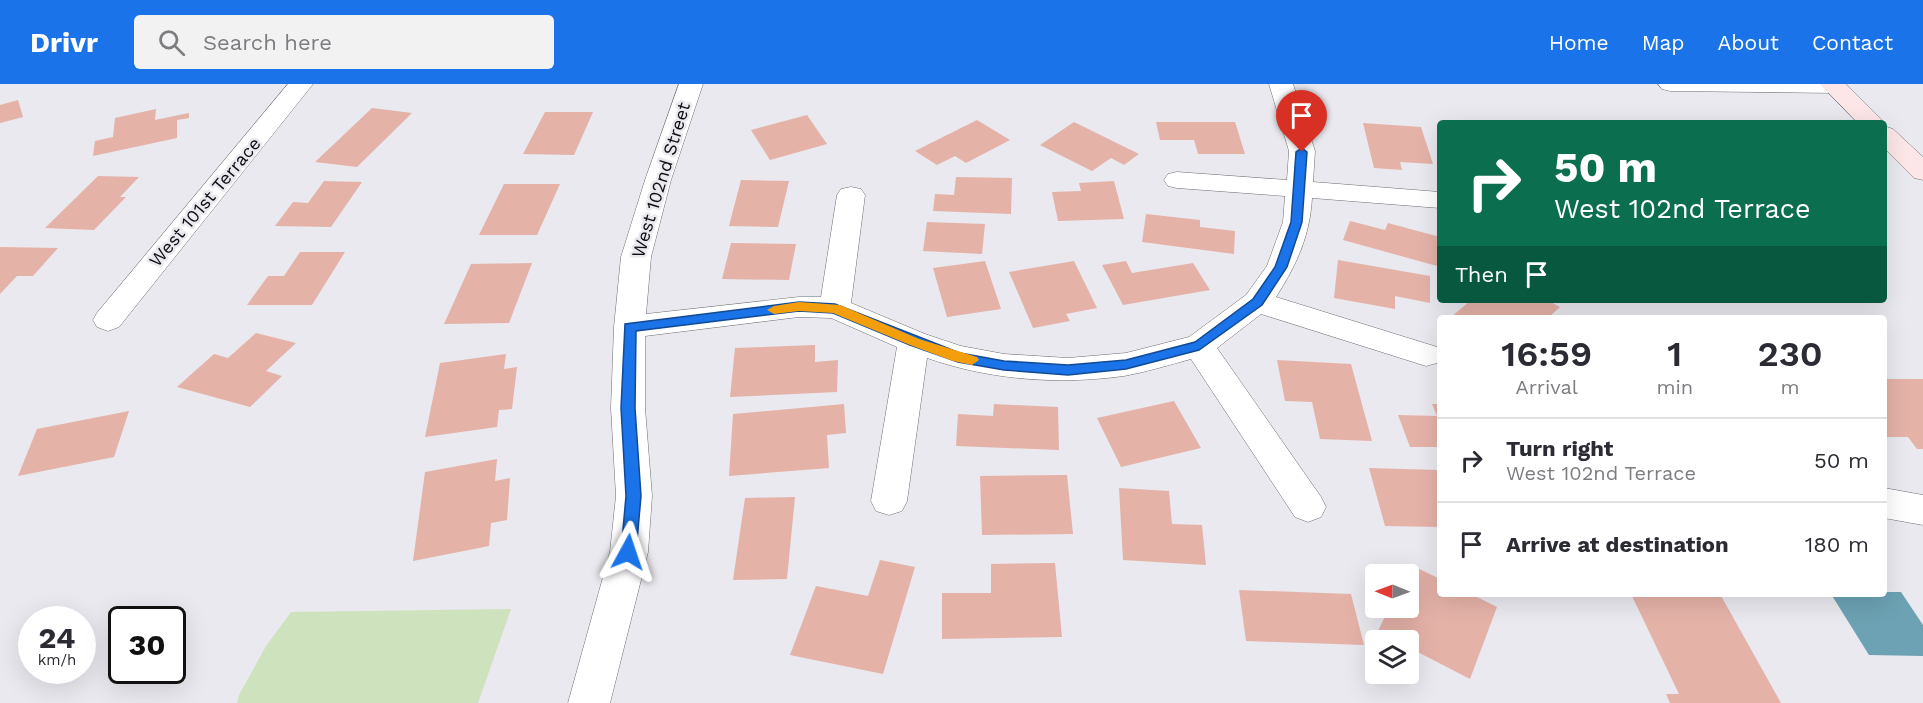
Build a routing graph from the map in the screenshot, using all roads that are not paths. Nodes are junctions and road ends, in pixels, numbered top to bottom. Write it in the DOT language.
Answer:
graph roads {
  1 [pos="302,84"];
  2 [pos="691,84"];
  3 [pos="1281,84"];
  4 [pos="1670,84"];
  5 [pos="1833,85"];
  6 [pos="1869,120"];
  7 [pos="1887,137"];
  8 [pos="1923,172"];
  9 [pos="1177,180"];
  10 [pos="1298,189"];
  11 [pos="851,195"];
  12 [pos="1437,200"];
  13 [pos="1257,302"];
  14 [pos="835,308"];
  15 [pos="108,320"];
  16 [pos="630,327"];
  17 [pos="914,342"];
  18 [pos="1199,346"];
  19 [pos="1426,355"];
  20 [pos="889,501"];
  21 [pos="1887,504"];
  22 [pos="1308,507"];
  23 [pos="1923,510"];
  24 [pos="589,703"];
  1 -- 15 [label="street, West 101st Terrace"];
  2 -- 16 [label="street, West 102nd Street"];
  3 -- 10 [label="street"];
  4 -- 5 [label="street"];
  5 -- 6 [label="main road"];
  7 -- 8 [label="main road"];
  9 -- 10 [label="street"];
  10 -- 12 [label="street"];
  10 -- 13 [label="street"];
  11 -- 14 [label="street"];
  13 -- 18 [label="street"];
  13 -- 19 [label="street"];
  14 -- 16 [label="street"];
  14 -- 17 [label="street"];
  16 -- 24 [label="street, West 102nd Street"];
  17 -- 18 [label="street"];
  17 -- 20 [label="street"];
  18 -- 22 [label="street"];
  21 -- 23 [label="street"];
}
